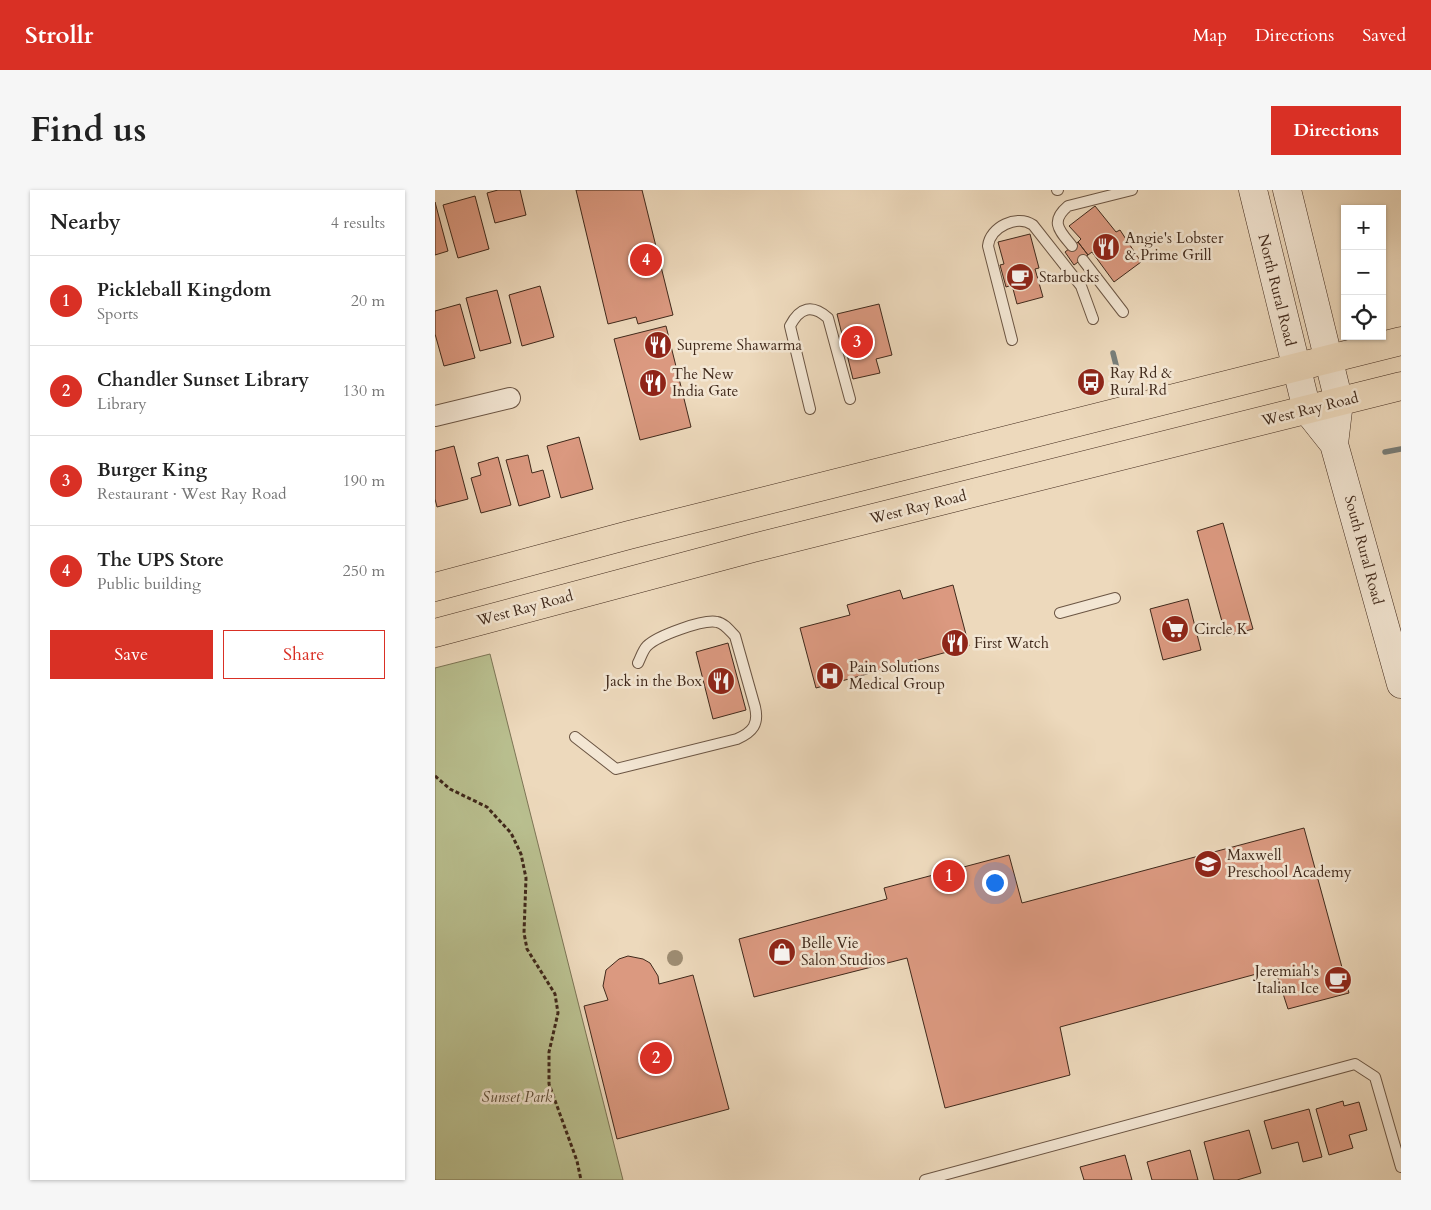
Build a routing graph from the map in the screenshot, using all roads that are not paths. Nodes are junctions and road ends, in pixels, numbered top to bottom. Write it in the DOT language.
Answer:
graph roads {
  1 [pos="1132,190"];
  2 [pos="1253,190"];
  3 [pos="1287,190"];
  4 [pos="1072,246"];
  5 [pos="1083,260"];
  6 [pos="1123,312"];
  7 [pos="1093,319"];
  8 [pos="1012,340"];
  9 [pos="1401,341"];
  10 [pos="1334,382"];
  11 [pos="1401,386"];
  12 [pos="1301,390"];
  13 [pos="510,398"];
  14 [pos="850,399"];
  15 [pos="810,409"];
  16 [pos="435,416"];
  17 [pos="1334,444"];
  18 [pos="745,506"];
  19 [pos="753,548"];
  20 [pos="435,587"];
  21 [pos="1115,598"];
  22 [pos="1060,613"];
  23 [pos="435,632"];
  24 [pos="638,663"];
  25 [pos="1401,684"];
  26 [pos="575,737"];
  27 [pos="1401,1167"];
  28 [pos="925,1180"];
  1 -- 4 [label="lane"];
  2 -- 12 [label="main road, North Rural Road"];
  3 -- 10 [label="main road"];
  5 -- 6 [label="lane"];
  7 -- 8 [label="lane"];
  9 -- 10 [label="main road, West Ray Road"];
  10 -- 11 [label="main road, West Ray Road"];
  10 -- 12 [label="main road, West Ray Road"];
  10 -- 12 [label="main road, West Ray Road"];
  10 -- 17 [label="main road, South Rural Road"];
  12 -- 17 [label="main road, South Rural Road"];
  12 -- 18 [label="main road, West Ray Road"];
  12 -- 19 [label="main road, West Ray Road"];
  13 -- 16 [label="street"];
  14 -- 15 [label="lane"];
  17 -- 25 [label="main road, South Rural Road"];
  18 -- 19 [label="main road"];
  18 -- 20 [label="main road, West Ray Road"];
  19 -- 23 [label="main road, West Ray Road"];
  21 -- 22 [label="lane"];
  24 -- 26 [label="lane"];
  27 -- 28 [label="lane"];
}
